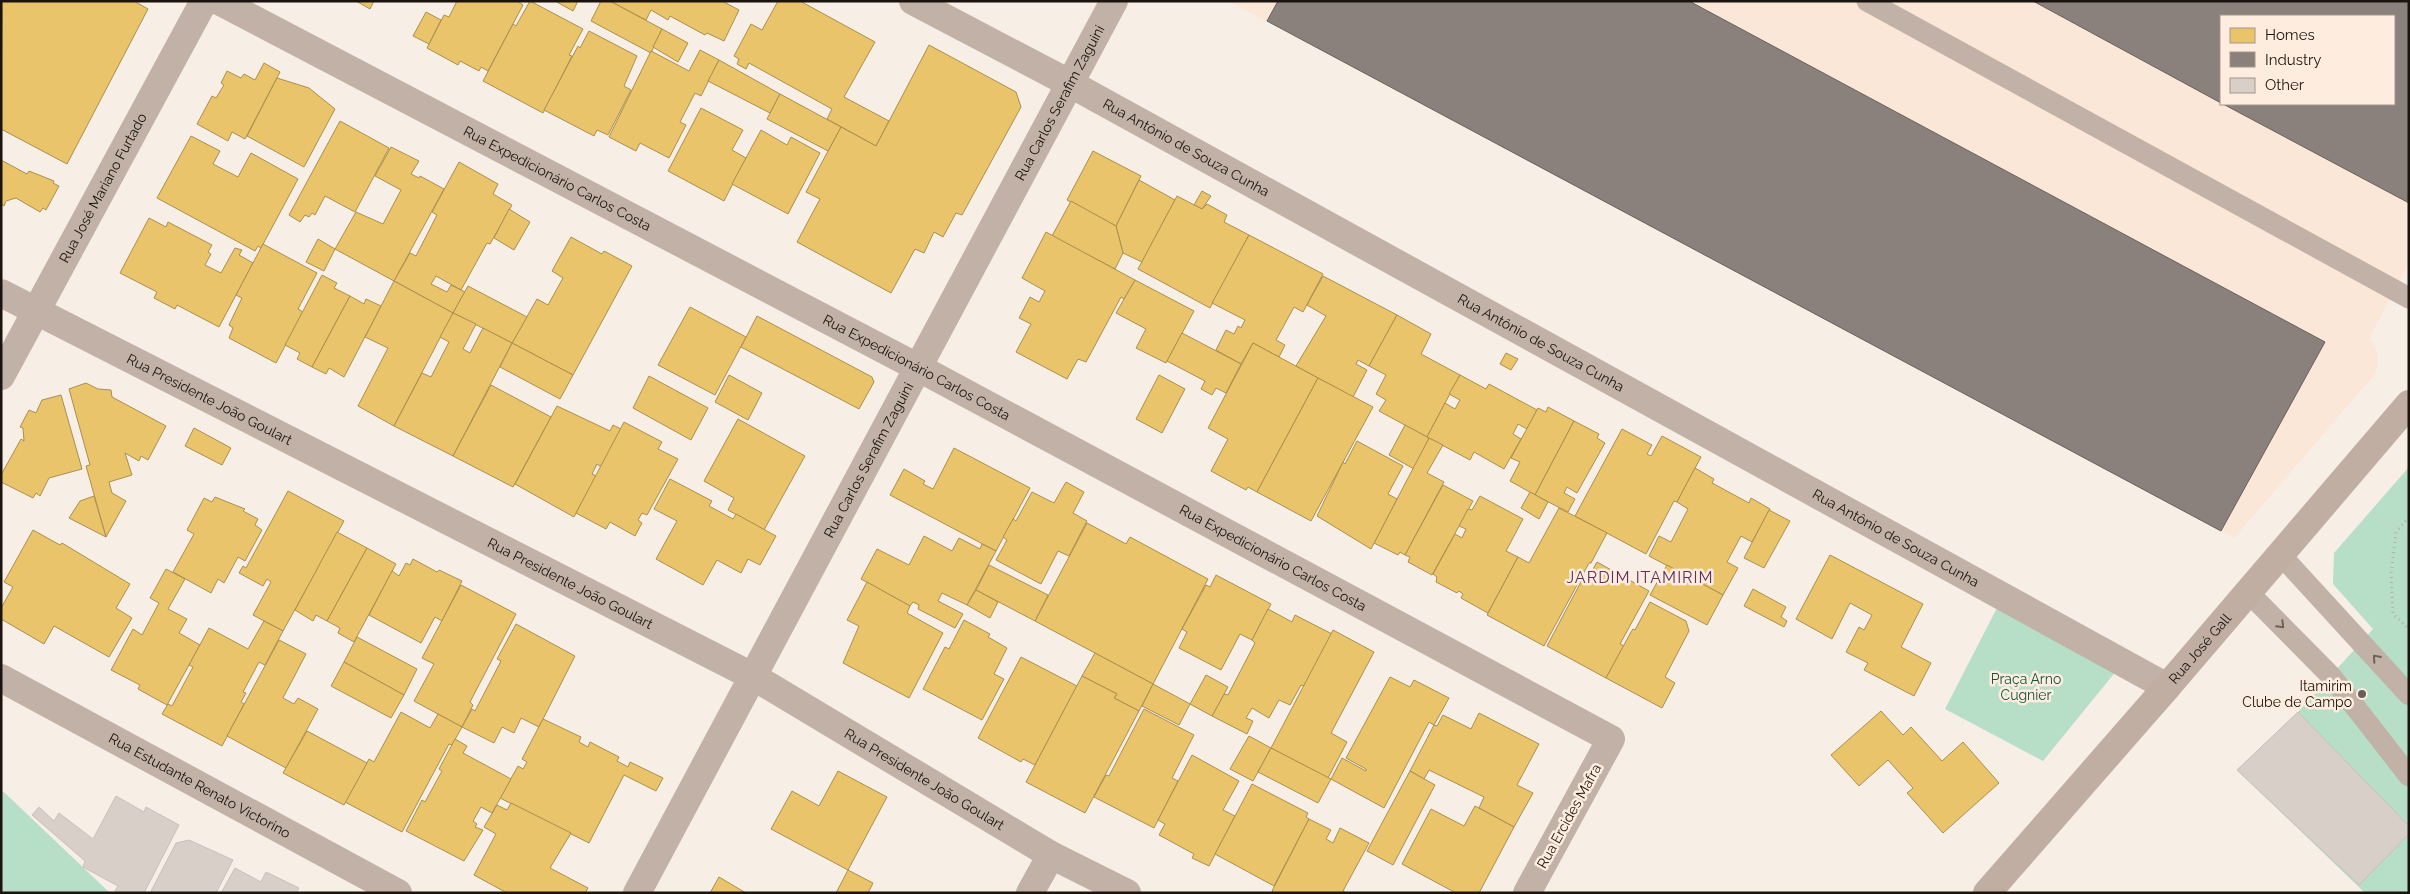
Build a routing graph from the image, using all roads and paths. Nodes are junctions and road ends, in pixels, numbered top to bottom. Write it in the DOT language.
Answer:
graph roads {
  1 [pos="204,1"];
  2 [pos="219,1"];
  3 [pos="913,1"];
  4 [pos="1114,1"];
  5 [pos="1867,1"];
  6 [pos="1069,83"];
  7 [pos="1,293"];
  8 [pos="2409,298"];
  9 [pos="36,312"];
  10 [pos="919,368"];
  11 [pos="1,376"];
  12 [pos="2409,404"];
  13 [pos="2409,516"];
  14 [pos="2279,553"];
  15 [pos="2247,591"];
  16 [pos="2409,629"];
  17 [pos="754,677"];
  18 [pos="1,678"];
  19 [pos="2167,687"];
  20 [pos="2409,694"];
  21 [pos="1611,739"];
  22 [pos="2401,754"];
  23 [pos="2409,776"];
  24 [pos="1051,855"];
  25 [pos="398,893"];
  26 [pos="637,893"];
  27 [pos="1030,893"];
  28 [pos="1127,893"];
  29 [pos="1527,893"];
  30 [pos="1987,893"];
  1 -- 9 [label="street, Rua José Mariano Furtado"];
  2 -- 10 [label="street, Rua Expedicionário Carlos Costa"];
  3 -- 6 [label="street, Rua Antônio de Souza Cunha"];
  4 -- 6 [label="street, Rua Carlos Serafim Zaguini"];
  5 -- 8 [label="lane"];
  6 -- 10 [label="street, Rua Carlos Serafim Zaguini"];
  6 -- 19 [label="street, Rua Antônio de Souza Cunha"];
  7 -- 9 [label="street, Rua Presidente João Goulart"];
  9 -- 11 [label="street, Rua José Mariano Furtado"];
  9 -- 17 [label="street, Rua Presidente João Goulart"];
  10 -- 17 [label="street, Rua Carlos Serafim Zaguini"];
  10 -- 21 [label="street, Rua Expedicionário Carlos Costa"];
  12 -- 14 [label="main road, Rua José Gall"];
  13 -- 16 [label="path"];
  14 -- 15 [label="main road, Rua José Gall"];
  20 -- 14 [label="lane, one-way"];
  15 -- 19 [label="main road, Rua José Gall"];
  15 -- 22 [label="lane, one-way"];
  17 -- 24 [label="street, Rua Presidente João Goulart"];
  17 -- 26 [label="street, Rua Carlos Serafim Zaguini"];
  18 -- 25 [label="street, Rua Estudante Renato Victorino"];
  19 -- 30 [label="main road, Rua José Gall"];
  21 -- 29 [label="street, Rua Ercides Mafra"];
  22 -- 23 [label="lane"];
  24 -- 27 [label="street"];
  24 -- 28 [label="street, Rua Presidente João Goulart"];
}
